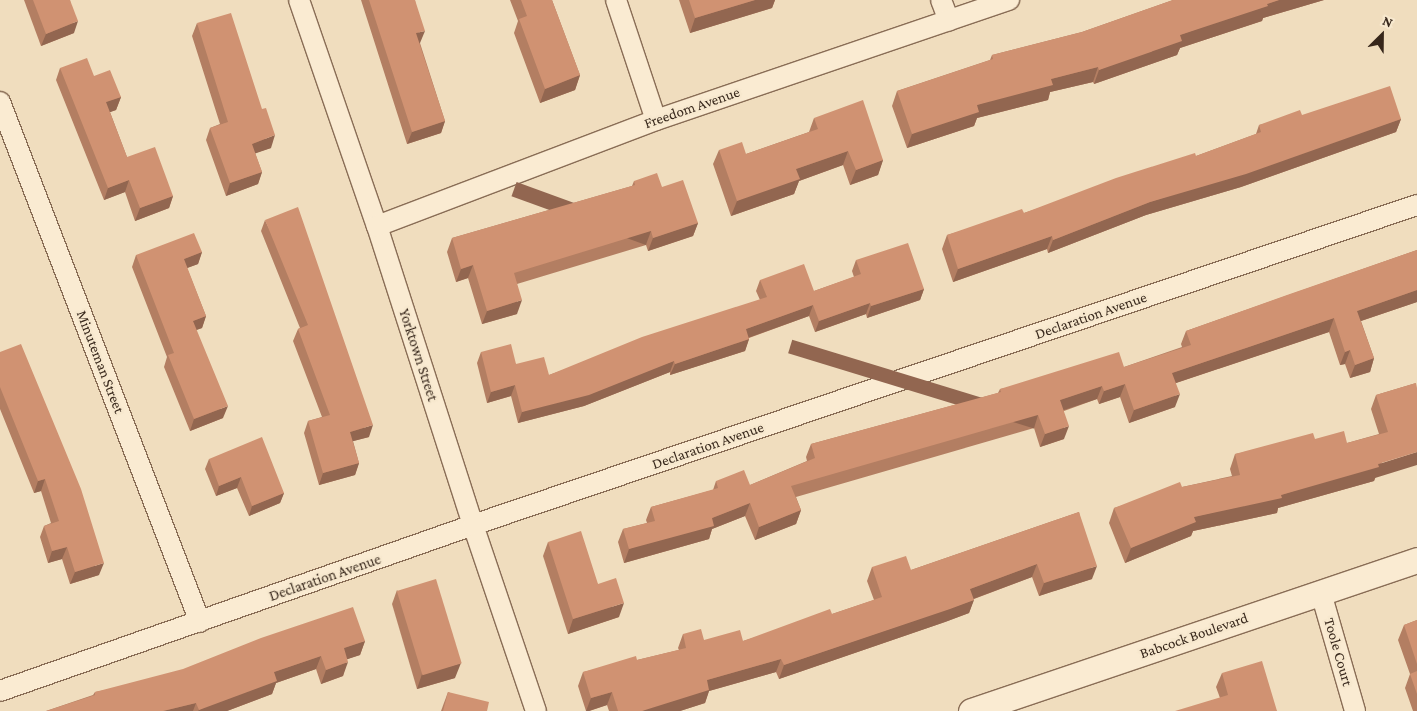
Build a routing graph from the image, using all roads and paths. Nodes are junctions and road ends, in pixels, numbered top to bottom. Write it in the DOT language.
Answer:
graph roads {
  1 [pos="299,0"];
  2 [pos="616,0"];
  3 [pos="941,0"];
  4 [pos="1009,0"];
  5 [pos="948,21"];
  6 [pos="0,102"];
  7 [pos="656,120"];
  8 [pos="1417,206"];
  9 [pos="377,226"];
  10 [pos="473,526"];
  11 [pos="1417,560"];
  12 [pos="1321,593"];
  13 [pos="200,622"];
  14 [pos="0,691"];
  15 [pos="536,711"];
  16 [pos="970,711"];
  17 [pos="1355,711"];
  1 -- 9 [label="street, Yorktown Street"];
  2 -- 7 [label="street"];
  3 -- 5 [label="street"];
  4 -- 5 [label="street, Freedom Avenue"];
  5 -- 7 [label="street, Freedom Avenue"];
  6 -- 13 [label="street, Minuteman Street"];
  7 -- 9 [label="street, Freedom Avenue"];
  8 -- 10 [label="street, Declaration Avenue"];
  9 -- 10 [label="street, Yorktown Street"];
  10 -- 13 [label="street, Declaration Avenue"];
  10 -- 15 [label="street, Yorktown Street"];
  11 -- 12 [label="street, Babcock Boulevard"];
  12 -- 16 [label="street, Babcock Boulevard"];
  12 -- 17 [label="street, Toole Court"];
  13 -- 14 [label="street, Declaration Avenue"];
}
